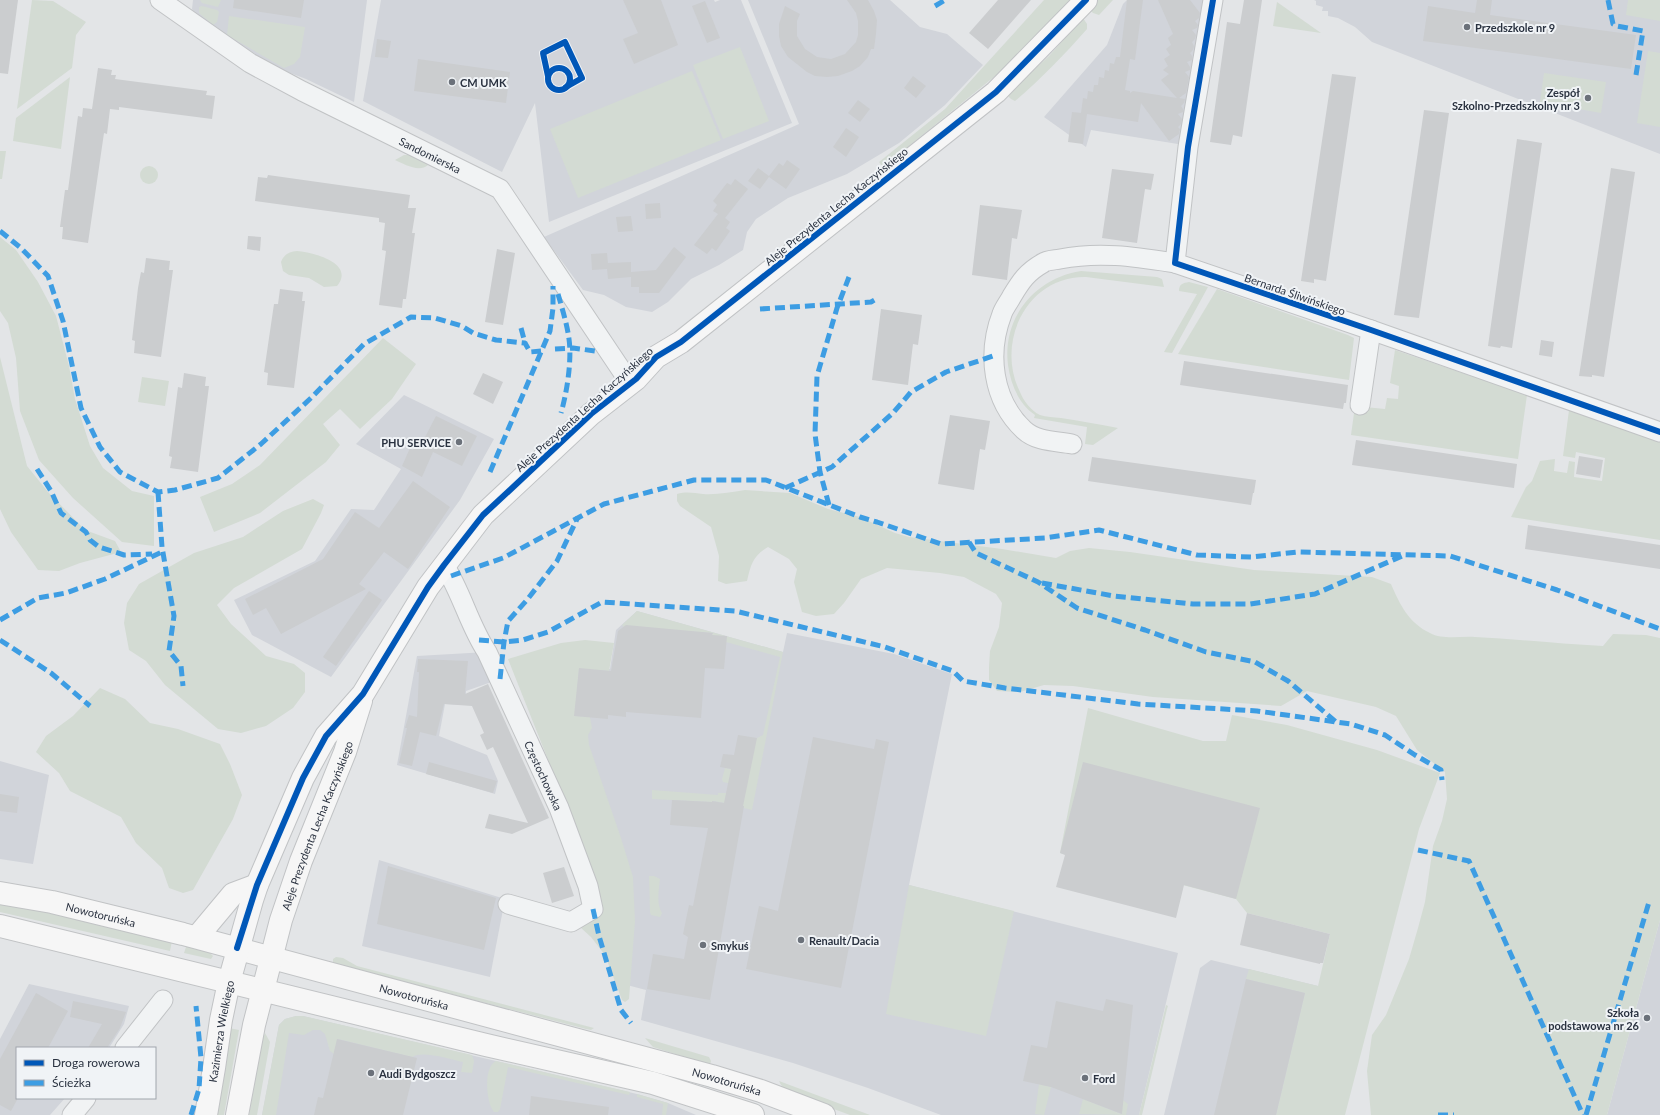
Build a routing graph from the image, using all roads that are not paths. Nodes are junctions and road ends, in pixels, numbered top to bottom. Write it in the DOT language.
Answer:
graph roads {
  1 [pos="160,0"];
  2 [pos="1086,0"];
  3 [pos="1213,0"];
  4 [pos="1175,263"];
  5 [pos="1371,330"];
  6 [pos="633,381"];
  7 [pos="1360,405"];
  8 [pos="1660,432"];
  9 [pos="1072,444"];
  10 [pos="444,566"];
  11 [pos="363,694"];
  12 [pos="257,885"];
  13 [pos="0,893"];
  14 [pos="508,904"];
  15 [pos="0,926"];
  16 [pos="197,937"];
  17 [pos="237,948"];
  18 [pos="271,957"];
  19 [pos="229,982"];
  20 [pos="263,990"];
  21 [pos="163,1000"];
  22 [pos="126,1047"];
  23 [pos="85,1099"];
  24 [pos="72,1115"];
  25 [pos="206,1115"];
  26 [pos="237,1115"];
  27 [pos="752,1115"];
  28 [pos="824,1115"];
  1 -- 6 [label="street, Sandomierska"];
  2 -- 6 [label="main road, Aleje Prezydenta Lecha Kaczyńskiego"];
  3 -- 4 [label="street"];
  4 -- 5 [label="street, Bernarda Śliwińskiego"];
  4 -- 9 [label="street, Bernarda Śliwińskiego"];
  5 -- 7 [label="street"];
  5 -- 8 [label="street, Bernarda Śliwińskiego"];
  6 -- 10 [label="main road, Aleje Prezydenta Lecha Kaczyńskiego"];
  10 -- 11 [label="main road, Aleje Prezydenta Lecha Kaczyńskiego"];
  10 -- 14 [label="street, Częstochowska"];
  11 -- 12 [label="main road, Aleje Prezydenta Lecha Kaczyńskiego"];
  11 -- 18 [label="main road, Aleje Prezydenta Lecha Kaczyńskiego"];
  12 -- 16 [label="main road"];
  12 -- 17 [label="main road, Aleje Prezydenta Lecha Kaczyńskiego"];
  13 -- 16 [label="main road, Nowotoruńska"];
  15 -- 19 [label="main road"];
  16 -- 17 [label="main road, Nowotoruńska"];
  17 -- 18 [label="main road, Nowotoruńska"];
  17 -- 19 [label="main road, Kazimierza Wielkiego"];
  18 -- 20 [label="main road"];
  18 -- 28 [label="main road, Nowotoruńska"];
  19 -- 20 [label="main road"];
  19 -- 25 [label="main road, Kazimierza Wielkiego"];
  20 -- 26 [label="main road"];
  20 -- 27 [label="main road"];
  21 -- 22 [label="street"];
  23 -- 24 [label="street"];
}
